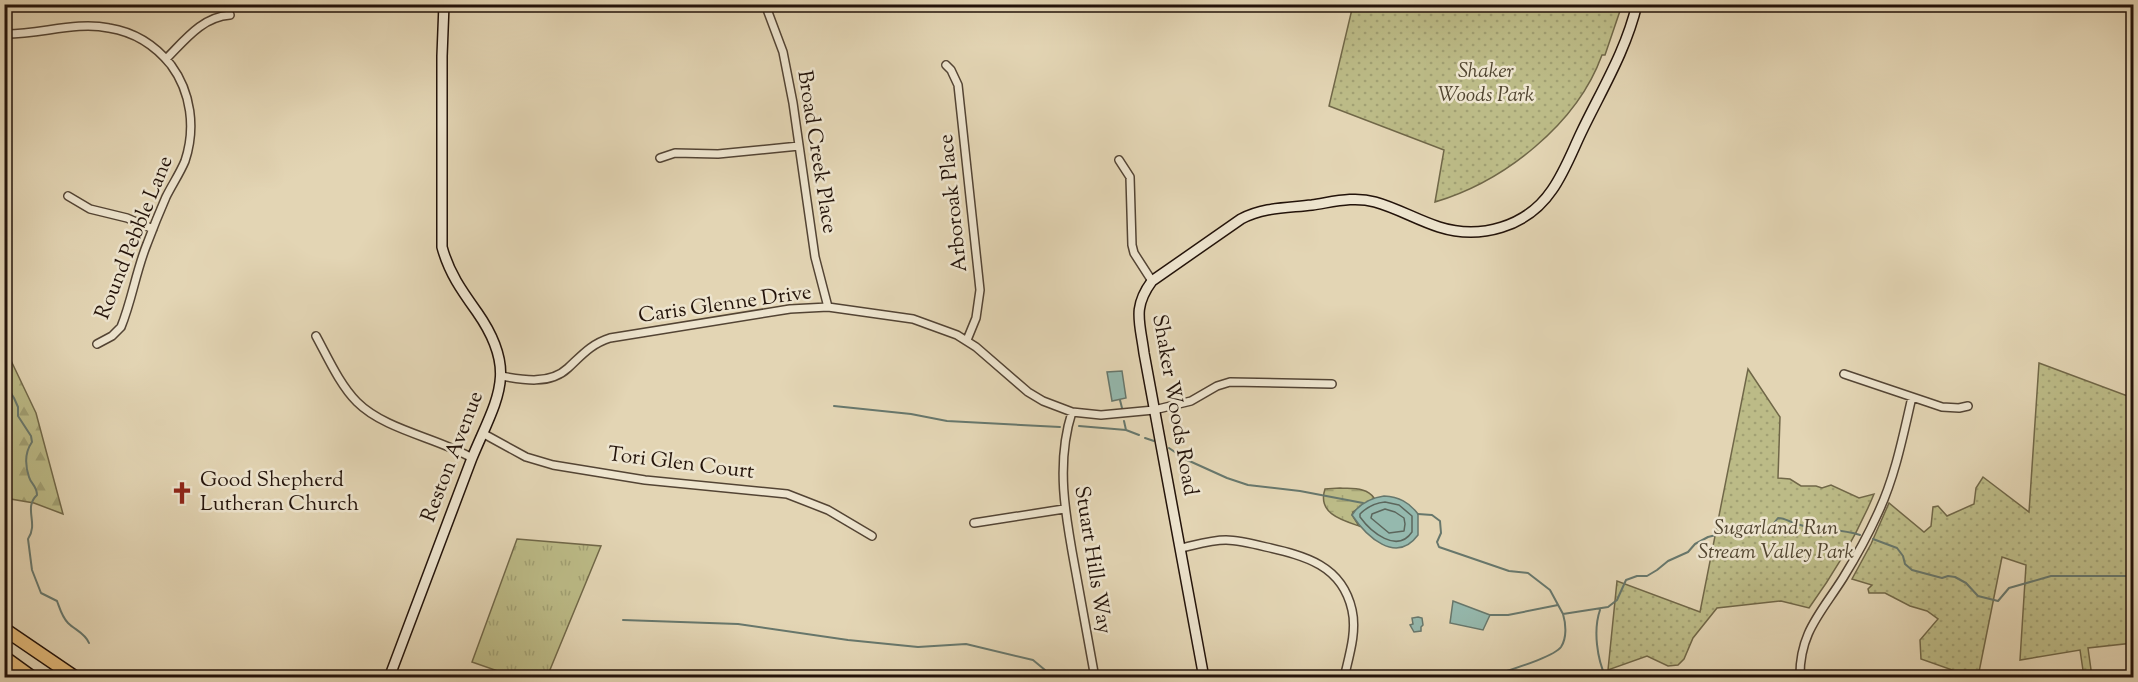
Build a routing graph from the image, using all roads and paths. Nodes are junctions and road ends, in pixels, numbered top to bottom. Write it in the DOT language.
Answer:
graph roads {
  1 [pos="444,4"];
  2 [pos="765,4"];
  3 [pos="1252,4"];
  4 [pos="1272,4"];
  5 [pos="1637,4"];
  6 [pos="230,15"];
  7 [pos="4,34"];
  8 [pos="166,59"];
  9 [pos="946,65"];
  10 [pos="798,146"];
  11 [pos="660,158"];
  12 [pos="1119,160"];
  13 [pos="68,196"];
  14 [pos="153,229"];
  15 [pos="1152,281"];
  16 [pos="828,307"];
  17 [pos="316,336"];
  18 [pos="967,340"];
  19 [pos="97,344"];
  20 [pos="1844,374"];
  21 [pos="501,376"];
  22 [pos="1332,384"];
  23 [pos="1912,397"];
  24 [pos="1968,406"];
  25 [pos="1154,410"];
  26 [pos="1072,412"];
  27 [pos="484,434"];
  28 [pos="472,458"];
  29 [pos="1064,509"];
  30 [pos="974,523"];
  31 [pos="872,536"];
  32 [pos="1180,548"];
  33 [pos="4,629"];
  34 [pos="4,657"];
  35 [pos="33,678"];
  36 [pos="76,678"];
  37 [pos="389,678"];
  38 [pos="1095,678"];
  39 [pos="1204,678"];
  40 [pos="1344,678"];
  41 [pos="1800,678"];
  1 -- 21 [label="street, Reston Avenue"];
  2 -- 10 [label="street, Broad Creek Place"];
  3 -- 4 [label="street"];
  5 -- 15 [label="street, Shaker Woods Road"];
  6 -- 8 [label="street"];
  7 -- 8 [label="street, Round Pebble Lane"];
  8 -- 14 [label="street, Round Pebble Lane"];
  9 -- 18 [label="street, Arboroak Place"];
  10 -- 11 [label="street"];
  10 -- 16 [label="street, Broad Creek Place"];
  12 -- 15 [label="street"];
  13 -- 14 [label="street"];
  14 -- 19 [label="street, Round Pebble Lane"];
  15 -- 25 [label="street, Shaker Woods Road"];
  16 -- 18 [label="street, Caris Glenne Drive"];
  16 -- 21 [label="street, Caris Glenne Drive"];
  17 -- 28 [label="street"];
  18 -- 26 [label="street, Caris Glenne Drive"];
  20 -- 23 [label="street"];
  21 -- 27 [label="street, Reston Avenue"];
  22 -- 25 [label="street, Caris Glenne Drive"];
  23 -- 24 [label="street"];
  23 -- 41 [label="street"];
  25 -- 26 [label="street, Caris Glenne Drive"];
  25 -- 32 [label="street, Shaker Woods Road"];
  26 -- 29 [label="street, Stuart Hills Way"];
  27 -- 28 [label="street, Reston Avenue"];
  27 -- 31 [label="street, Tori Glen Court"];
  28 -- 37 [label="street, Reston Avenue"];
  29 -- 30 [label="street"];
  29 -- 38 [label="street, Stuart Hills Way"];
  32 -- 39 [label="street, Shaker Woods Road"];
  32 -- 40 [label="street"];
  33 -- 36 [label="highway"];
  34 -- 35 [label="highway"];
}
